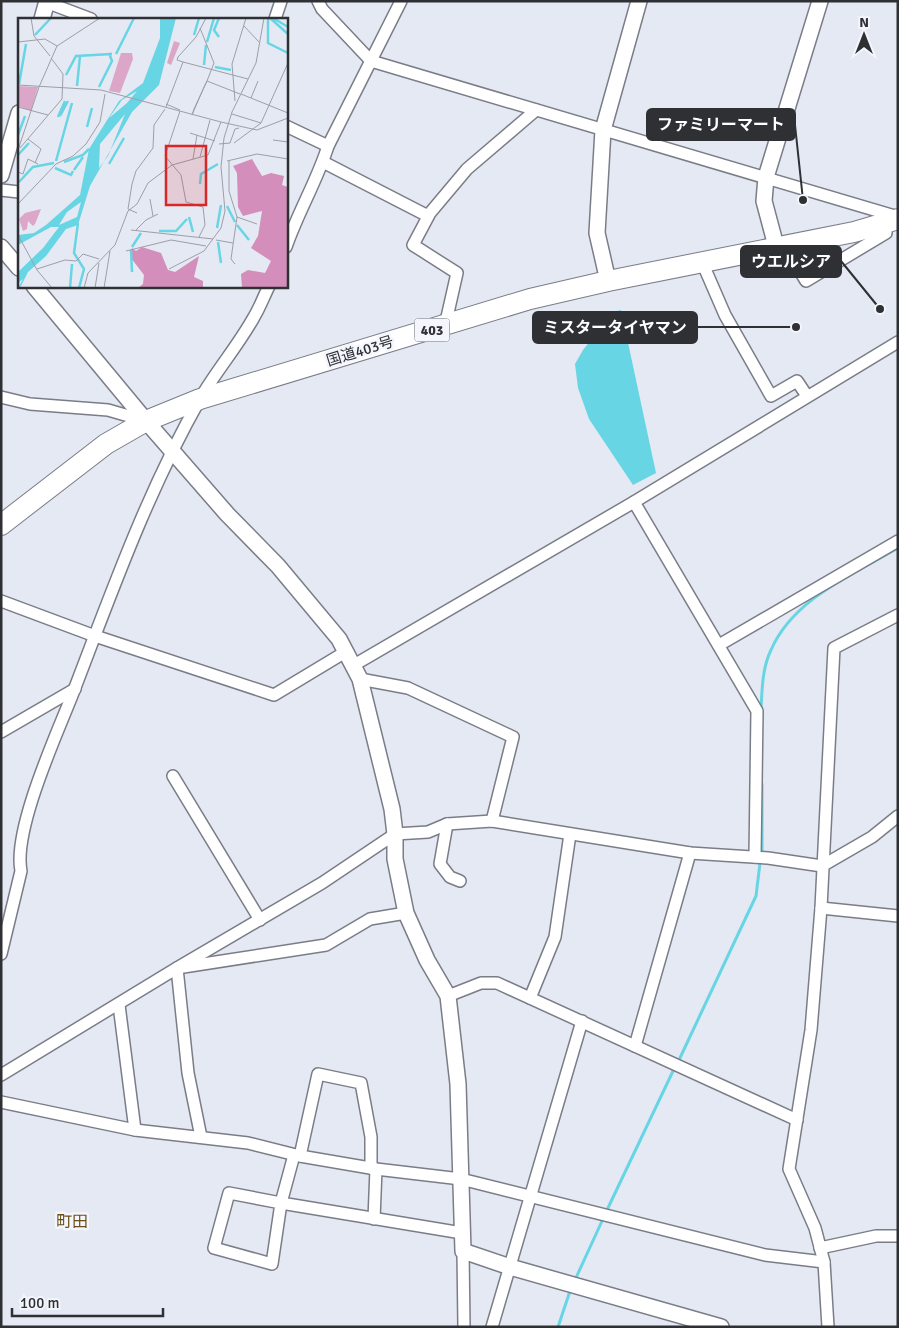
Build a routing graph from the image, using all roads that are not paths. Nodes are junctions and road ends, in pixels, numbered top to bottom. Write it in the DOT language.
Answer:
graph roads {
  1 [pos="281,1"];
  2 [pos="318,1"];
  3 [pos="401,1"];
  4 [pos="639,1"];
  5 [pos="820,1"];
  6 [pos="44,6"];
  7 [pos="87,18"];
  8 [pos="275,18"];
  9 [pos="371,61"];
  10 [pos="536,110"];
  11 [pos="18,116"];
  12 [pos="288,127"];
  13 [pos="603,130"];
  14 [pos="328,146"];
  15 [pos="323,162"];
  16 [pos="1,175"];
  17 [pos="766,177"];
  18 [pos="1,190"];
  19 [pos="18,192"];
  20 [pos="291,213"];
  21 [pos="428,216"];
  22 [pos="894,220"];
  23 [pos="288,233"];
  24 [pos="780,246"];
  25 [pos="1,247"];
  26 [pos="702,262"];
  27 [pos="18,267"];
  28 [pos="608,281"];
  29 [pos="36,288"];
  30 [pos="268,288"];
  31 [pos="445,326"];
  32 [pos="898,342"];
  33 [pos="807,396"];
  34 [pos="1,397"];
  35 [pos="200,399"];
  36 [pos="146,421"];
  37 [pos="174,451"];
  38 [pos="634,502"];
  39 [pos="1,524"];
  40 [pos="898,541"];
  41 [pos="1,601"];
  42 [pos="898,615"];
  43 [pos="95,636"];
  44 [pos="718,645"];
  45 [pos="347,651"];
  46 [pos="357,672"];
  47 [pos="75,689"];
  48 [pos="1,732"];
  49 [pos="173,776"];
  50 [pos="898,816"];
  51 [pos="492,821"];
  52 [pos="447,824"];
  53 [pos="395,834"];
  54 [pos="570,834"];
  55 [pos="690,853"];
  56 [pos="755,857"];
  57 [pos="822,866"];
  58 [pos="460,881"];
  59 [pos="820,908"];
  60 [pos="406,913"];
  61 [pos="898,916"];
  62 [pos="260,920"];
  63 [pos="1,954"];
  64 [pos="177,968"];
  65 [pos="448,996"];
  66 [pos="530,998"];
  67 [pos="119,1005"];
  68 [pos="582,1022"];
  69 [pos="635,1046"];
  70 [pos="1,1075"];
  71 [pos="1,1102"];
  72 [pos="797,1120"];
  73 [pos="135,1130"];
  74 [pos="201,1137"];
  75 [pos="297,1156"];
  76 [pos="374,1169"];
  77 [pos="461,1179"];
  78 [pos="530,1196"];
  79 [pos="281,1203"];
  80 [pos="374,1219"];
  81 [pos="462,1233"];
  82 [pos="898,1236"];
  83 [pos="820,1248"];
  84 [pos="463,1251"];
  85 [pos="824,1262"];
  86 [pos="510,1267"];
  87 [pos="464,1327"];
  88 [pos="492,1327"];
  89 [pos="721,1327"];
  90 [pos="828,1327"];
  1 -- 8 [label="street"];
  2 -- 9 [label="street"];
  3 -- 9 [label="street"];
  4 -- 13 [label="street"];
  5 -- 17 [label="street"];
  6 -- 7 [label="street"];
  9 -- 10 [label="street"];
  9 -- 14 [label="street"];
  10 -- 13 [label="street"];
  10 -- 21 [label="street"];
  11 -- 16 [label="street"];
  12 -- 14 [label="street"];
  13 -- 17 [label="street"];
  13 -- 28 [label="street"];
  14 -- 15 [label="street"];
  15 -- 20 [label="street"];
  15 -- 21 [label="street"];
  17 -- 22 [label="street"];
  17 -- 24 [label="street"];
  18 -- 19 [label="street"];
  20 -- 23 [label="street"];
  21 -- 31 [label="street"];
  22 -- 24 [label="highway, 国道403号 / 403"];
  22 -- 24 [label="street"];
  24 -- 26 [label="highway, 国道403号 / 403"];
  25 -- 27 [label="street"];
  26 -- 28 [label="highway, 国道403号 / 403"];
  26 -- 33 [label="street"];
  28 -- 31 [label="highway, 国道403号 / 403"];
  29 -- 36 [label="street"];
  30 -- 35 [label="street"];
  31 -- 35 [label="highway, 国道403号 / 403"];
  32 -- 33 [label="street"];
  33 -- 38 [label="street"];
  34 -- 36 [label="street"];
  35 -- 36 [label="highway, 国道403号 / 403"];
  35 -- 37 [label="street"];
  36 -- 37 [label="street"];
  36 -- 39 [label="highway, 国道403号 / 403"];
  37 -- 43 [label="street"];
  37 -- 45 [label="street"];
  38 -- 44 [label="street"];
  38 -- 46 [label="street"];
  40 -- 44 [label="street"];
  41 -- 43 [label="street"];
  42 -- 57 [label="street"];
  43 -- 45 [label="street"];
  43 -- 47 [label="street"];
  44 -- 56 [label="street"];
  45 -- 46 [label="street"];
  46 -- 51 [label="street"];
  46 -- 53 [label="street"];
  47 -- 48 [label="street"];
  47 -- 63 [label="street"];
  49 -- 62 [label="street"];
  50 -- 57 [label="street"];
  51 -- 52 [label="street"];
  51 -- 54 [label="street"];
  52 -- 53 [label="street"];
  52 -- 58 [label="street"];
  53 -- 60 [label="street"];
  53 -- 62 [label="street"];
  54 -- 55 [label="street"];
  54 -- 66 [label="street"];
  55 -- 56 [label="street"];
  55 -- 69 [label="street"];
  56 -- 57 [label="street"];
  57 -- 59 [label="street"];
  59 -- 61 [label="street"];
  59 -- 72 [label="street"];
  60 -- 64 [label="street"];
  60 -- 65 [label="street"];
  62 -- 64 [label="street"];
  64 -- 67 [label="street"];
  64 -- 74 [label="street"];
  65 -- 66 [label="street"];
  65 -- 77 [label="street"];
  66 -- 68 [label="street"];
  67 -- 70 [label="street"];
  67 -- 73 [label="street"];
  68 -- 69 [label="street"];
  68 -- 78 [label="street"];
  69 -- 72 [label="street"];
  71 -- 73 [label="street"];
  72 -- 83 [label="street"];
  73 -- 74 [label="street"];
  74 -- 75 [label="street"];
  75 -- 76 [label="street"];
  75 -- 76 [label="street"];
  75 -- 79 [label="street"];
  76 -- 77 [label="street"];
  76 -- 80 [label="street"];
  77 -- 78 [label="street"];
  77 -- 81 [label="street"];
  78 -- 85 [label="street"];
  78 -- 86 [label="street"];
  79 -- 79 [label="street"];
  79 -- 80 [label="street"];
  80 -- 81 [label="street"];
  81 -- 84 [label="street"];
  82 -- 83 [label="street"];
  83 -- 85 [label="street"];
  84 -- 86 [label="street"];
  84 -- 87 [label="street"];
  85 -- 90 [label="street"];
  86 -- 88 [label="street"];
  86 -- 89 [label="street"];
}
